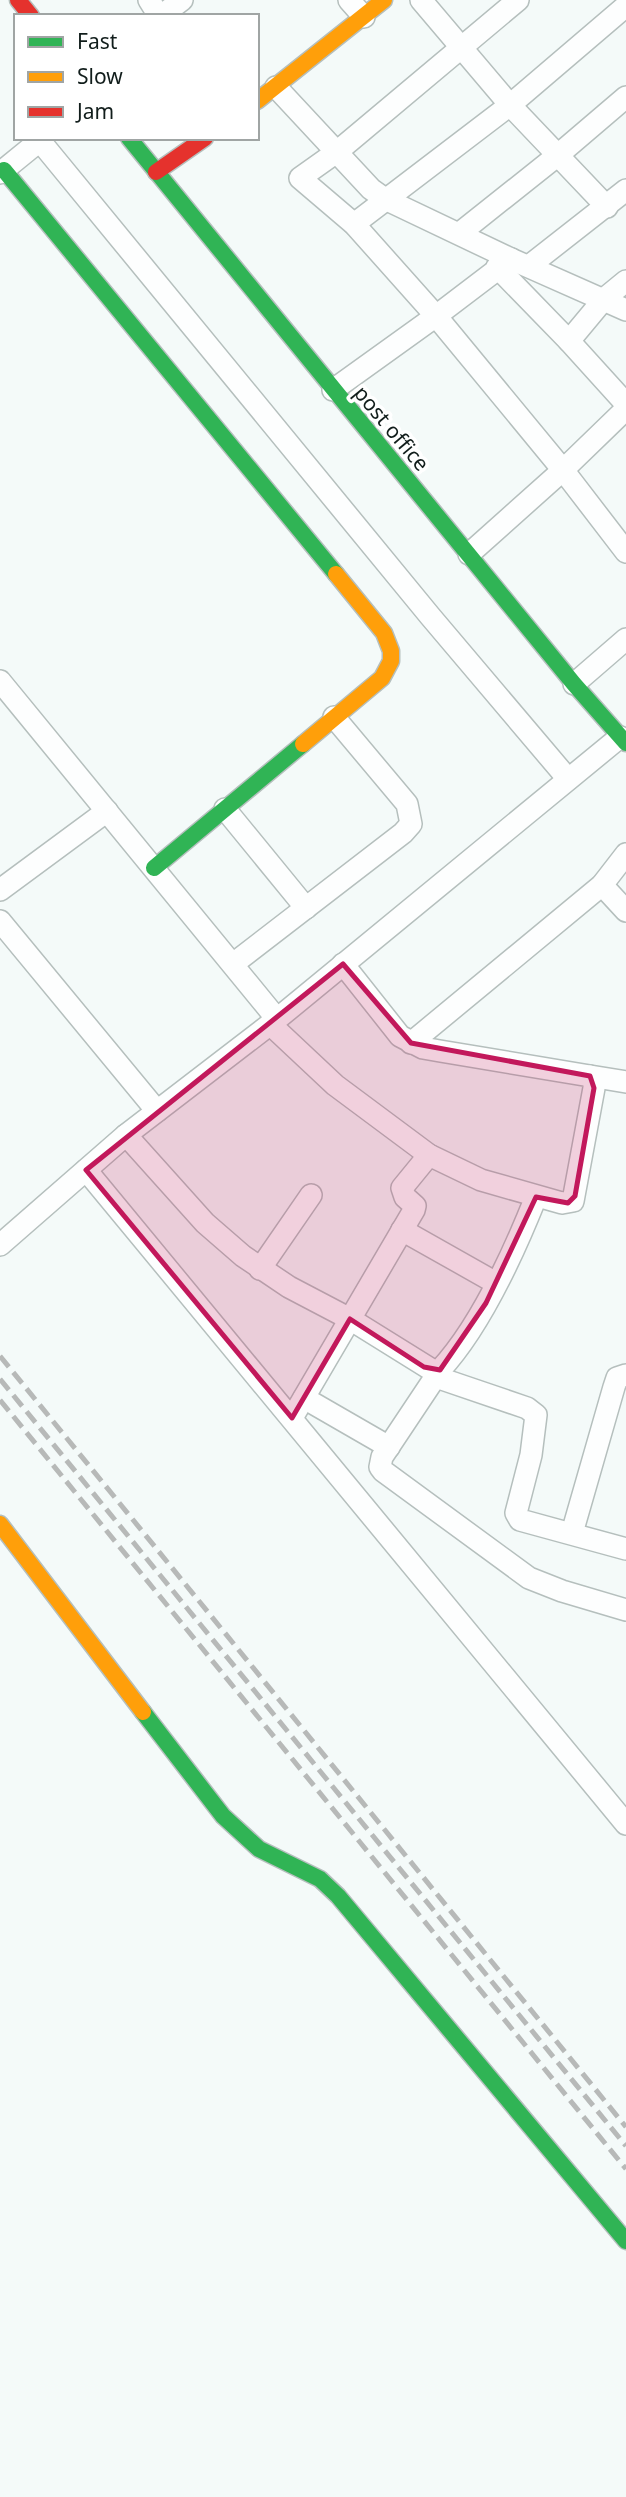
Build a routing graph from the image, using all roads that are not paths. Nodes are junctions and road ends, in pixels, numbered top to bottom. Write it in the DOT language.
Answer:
graph roads {
  1 [pos="18,0"];
  2 [pos="182,0"];
  3 [pos="349,0"];
  4 [pos="384,0"];
  5 [pos="421,0"];
  6 [pos="518,0"];
  7 [pos="626,6"];
  8 [pos="29,14"];
  9 [pos="163,14"];
  10 [pos="363,17"];
  11 [pos="461,48"];
  12 [pos="276,87"];
  13 [pos="626,97"];
  14 [pos="259,100"];
  15 [pos="510,105"];
  16 [pos="41,140"];
  17 [pos="43,140"];
  18 [pos="131,140"];
  19 [pos="202,140"];
  20 [pos="338,151"];
  21 [pos="558,155"];
  22 [pos="2,172"];
  23 [pos="156,172"];
  24 [pos="626,190"];
  25 [pos="385,199"];
  26 [pos="607,207"];
  27 [pos="354,224"];
  28 [pos="460,233"];
  29 [pos="512,264"];
  30 [pos="626,281"];
  31 [pos="604,299"];
  32 [pos="626,310"];
  33 [pos="436,316"];
  34 [pos="569,341"];
  35 [pos="333,390"];
  36 [pos="626,406"];
  37 [pos="563,470"];
  38 [pos="626,552"];
  39 [pos="469,554"];
  40 [pos="626,639"];
  41 [pos="0,681"];
  42 [pos="574,684"];
  43 [pos="334,717"];
  44 [pos="623,740"];
  45 [pos="568,779"];
  46 [pos="225,809"];
  47 [pos="107,811"];
  48 [pos="626,854"];
  49 [pos="154,869"];
  50 [pos="602,885"];
  51 [pos="0,890"];
  52 [pos="306,908"];
  53 [pos="626,911"];
  54 [pos="0,921"];
  55 [pos="233,964"];
  56 [pos="343,964"];
  57 [pos="273,1021"];
  58 [pos="411,1043"];
  59 [pos="590,1076"];
  60 [pos="626,1082"];
  61 [pos="158,1111"];
  62 [pos="126,1135"];
  63 [pos="429,1155"];
  64 [pos="86,1170"];
  65 [pos="311,1195"];
  66 [pos="536,1197"];
  67 [pos="402,1230"];
  68 [pos="0,1245"];
  69 [pos="260,1269"];
  70 [pos="496,1283"];
  71 [pos="350,1320"];
  72 [pos="438,1373"];
  73 [pos="626,1375"];
  74 [pos="304,1398"];
  75 [pos="292,1418"];
  76 [pos="389,1447"];
  77 [pos="0,1524"];
  78 [pos="572,1534"];
  79 [pos="626,1549"];
  80 [pos="626,1610"];
  81 [pos="626,1824"];
  82 [pos="626,2241"];
  1 -- 8 [label="street"];
  2 -- 9 [label="street"];
  3 -- 10 [label="street"];
  4 -- 10 [label="street"];
  5 -- 11 [label="street"];
  6 -- 11 [label="street"];
  7 -- 15 [label="street"];
  10 -- 12 [label="street"];
  11 -- 15 [label="street"];
  11 -- 20 [label="street"];
  12 -- 14 [label="street"];
  12 -- 20 [label="street"];
  13 -- 21 [label="street"];
  15 -- 21 [label="street"];
  15 -- 25 [label="street"];
  16 -- 22 [label="street"];
  17 -- 45 [label="street"];
  18 -- 23 [label="street, post office"];
  19 -- 23 [label="street"];
  20 -- 25 [label="street"];
  20 -- 27 [label="street"];
  21 -- 26 [label="street"];
  21 -- 28 [label="street"];
  22 -- 43 [label="street"];
  23 -- 35 [label="street, post office"];
  24 -- 26 [label="street"];
  25 -- 27 [label="street"];
  25 -- 28 [label="street"];
  26 -- 29 [label="street"];
  27 -- 33 [label="street"];
  28 -- 29 [label="street"];
  29 -- 31 [label="street"];
  29 -- 33 [label="street"];
  29 -- 34 [label="street"];
  30 -- 31 [label="street"];
  31 -- 32 [label="street"];
  31 -- 34 [label="street"];
  33 -- 35 [label="street"];
  33 -- 37 [label="street"];
  34 -- 36 [label="street"];
  35 -- 39 [label="street, post office"];
  36 -- 37 [label="street"];
  37 -- 38 [label="street"];
  37 -- 39 [label="street"];
  39 -- 42 [label="street, post office"];
  40 -- 42 [label="street"];
  41 -- 47 [label="street"];
  42 -- 44 [label="street, post office"];
  43 -- 46 [label="street"];
  43 -- 52 [label="street"];
  44 -- 45 [label="street"];
  45 -- 56 [label="street"];
  46 -- 49 [label="street"];
  46 -- 52 [label="street"];
  47 -- 49 [label="street"];
  47 -- 51 [label="street"];
  48 -- 50 [label="street"];
  49 -- 55 [label="street"];
  50 -- 53 [label="street"];
  50 -- 58 [label="street"];
  52 -- 55 [label="street"];
  54 -- 61 [label="street"];
  55 -- 57 [label="street"];
  56 -- 57 [label="street"];
  56 -- 58 [label="street"];
  57 -- 61 [label="street"];
  57 -- 63 [label="street"];
  58 -- 59 [label="street"];
  59 -- 60 [label="street"];
  59 -- 66 [label="street"];
  61 -- 62 [label="street"];
  62 -- 64 [label="street"];
  62 -- 69 [label="street"];
  63 -- 66 [label="street"];
  63 -- 67 [label="street"];
  64 -- 68 [label="street"];
  64 -- 75 [label="street"];
  65 -- 69 [label="street"];
  66 -- 70 [label="street"];
  67 -- 70 [label="street"];
  67 -- 71 [label="street"];
  69 -- 71 [label="street"];
  70 -- 72 [label="street"];
  71 -- 72 [label="street"];
  71 -- 74 [label="street"];
  72 -- 76 [label="street"];
  72 -- 78 [label="street"];
  73 -- 78 [label="street"];
  74 -- 75 [label="street"];
  74 -- 76 [label="street"];
  75 -- 81 [label="street"];
  76 -- 80 [label="street"];
  77 -- 82 [label="street"];
  78 -- 79 [label="street"];
}
